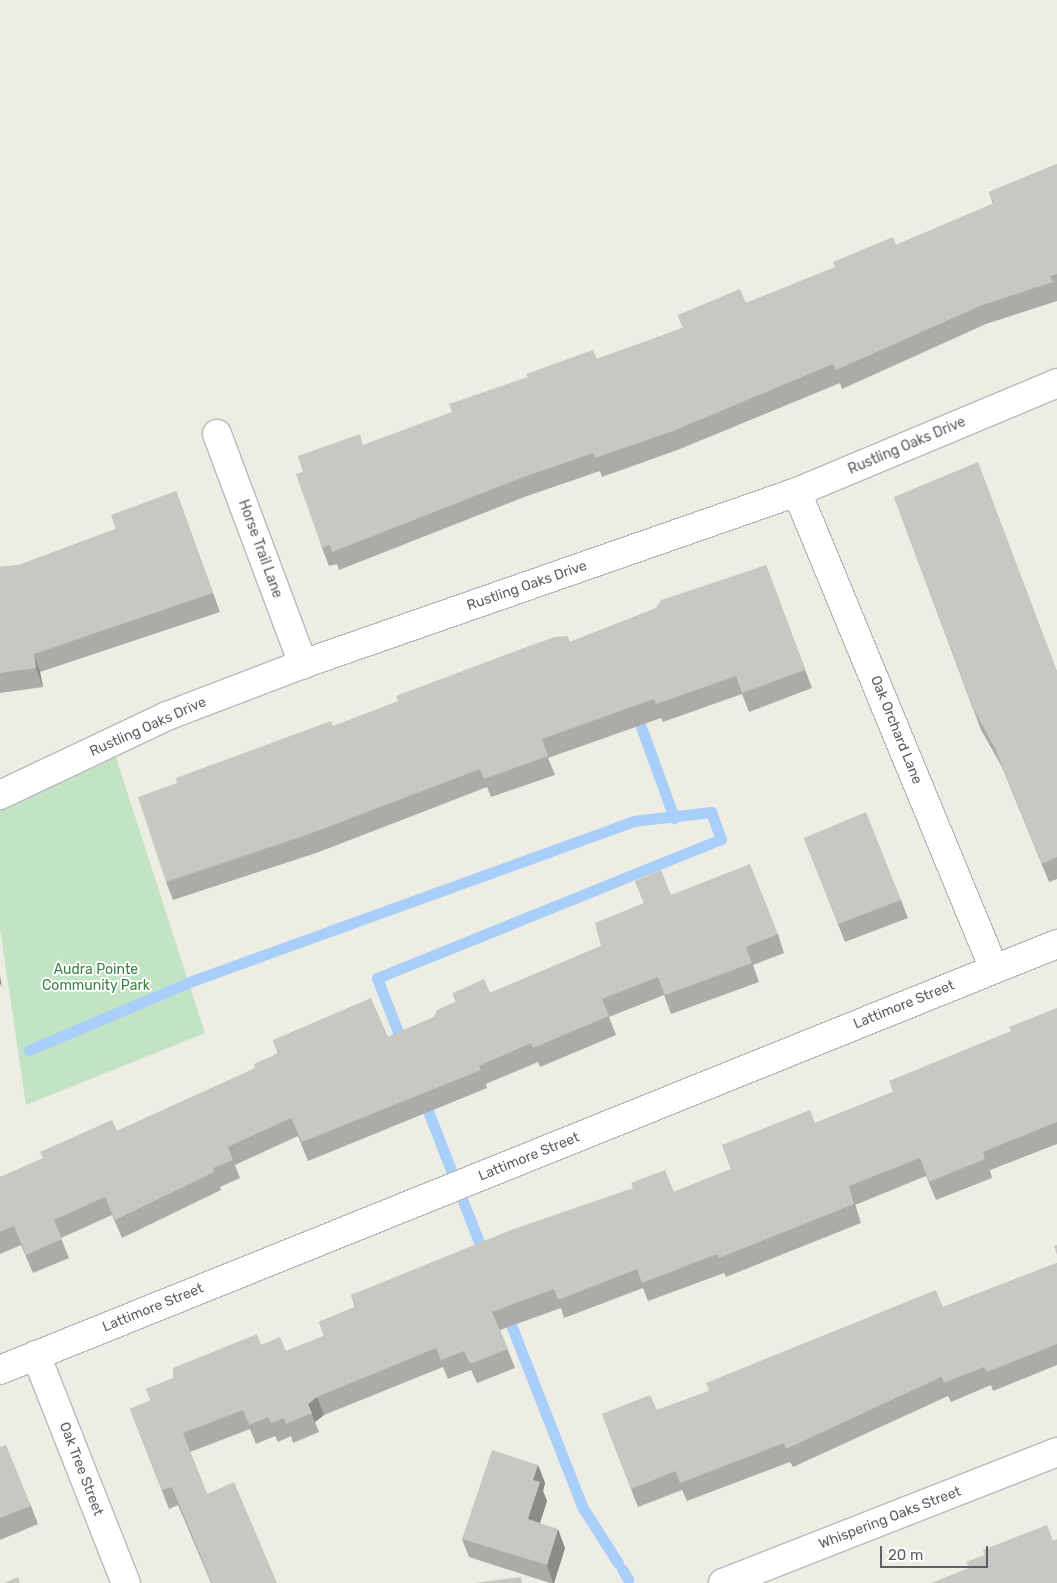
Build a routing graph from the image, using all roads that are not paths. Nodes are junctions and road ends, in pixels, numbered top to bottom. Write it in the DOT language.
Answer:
graph roads {
  1 [pos="1057,382"];
  2 [pos="217,434"];
  3 [pos="797,492"];
  4 [pos="303,664"];
  5 [pos="0,795"];
  6 [pos="1057,944"];
  7 [pos="994,969"];
  8 [pos="36,1355"];
  9 [pos="0,1370"];
  10 [pos="1057,1452"];
  11 [pos="126,1583"];
  12 [pos="723,1583"];
  1 -- 3 [label="street, Rustling Oaks Drive"];
  2 -- 4 [label="street, Horse Trail Lane"];
  3 -- 4 [label="street, Rustling Oaks Drive"];
  3 -- 7 [label="street, Oak Orchard Lane"];
  4 -- 5 [label="street, Rustling Oaks Drive"];
  6 -- 7 [label="street, Lattimore Street"];
  7 -- 8 [label="street, Lattimore Street"];
  8 -- 9 [label="street, Lattimore Street"];
  8 -- 11 [label="street, Oak Tree Street"];
  10 -- 12 [label="street, Whispering Oaks Street"];
}
